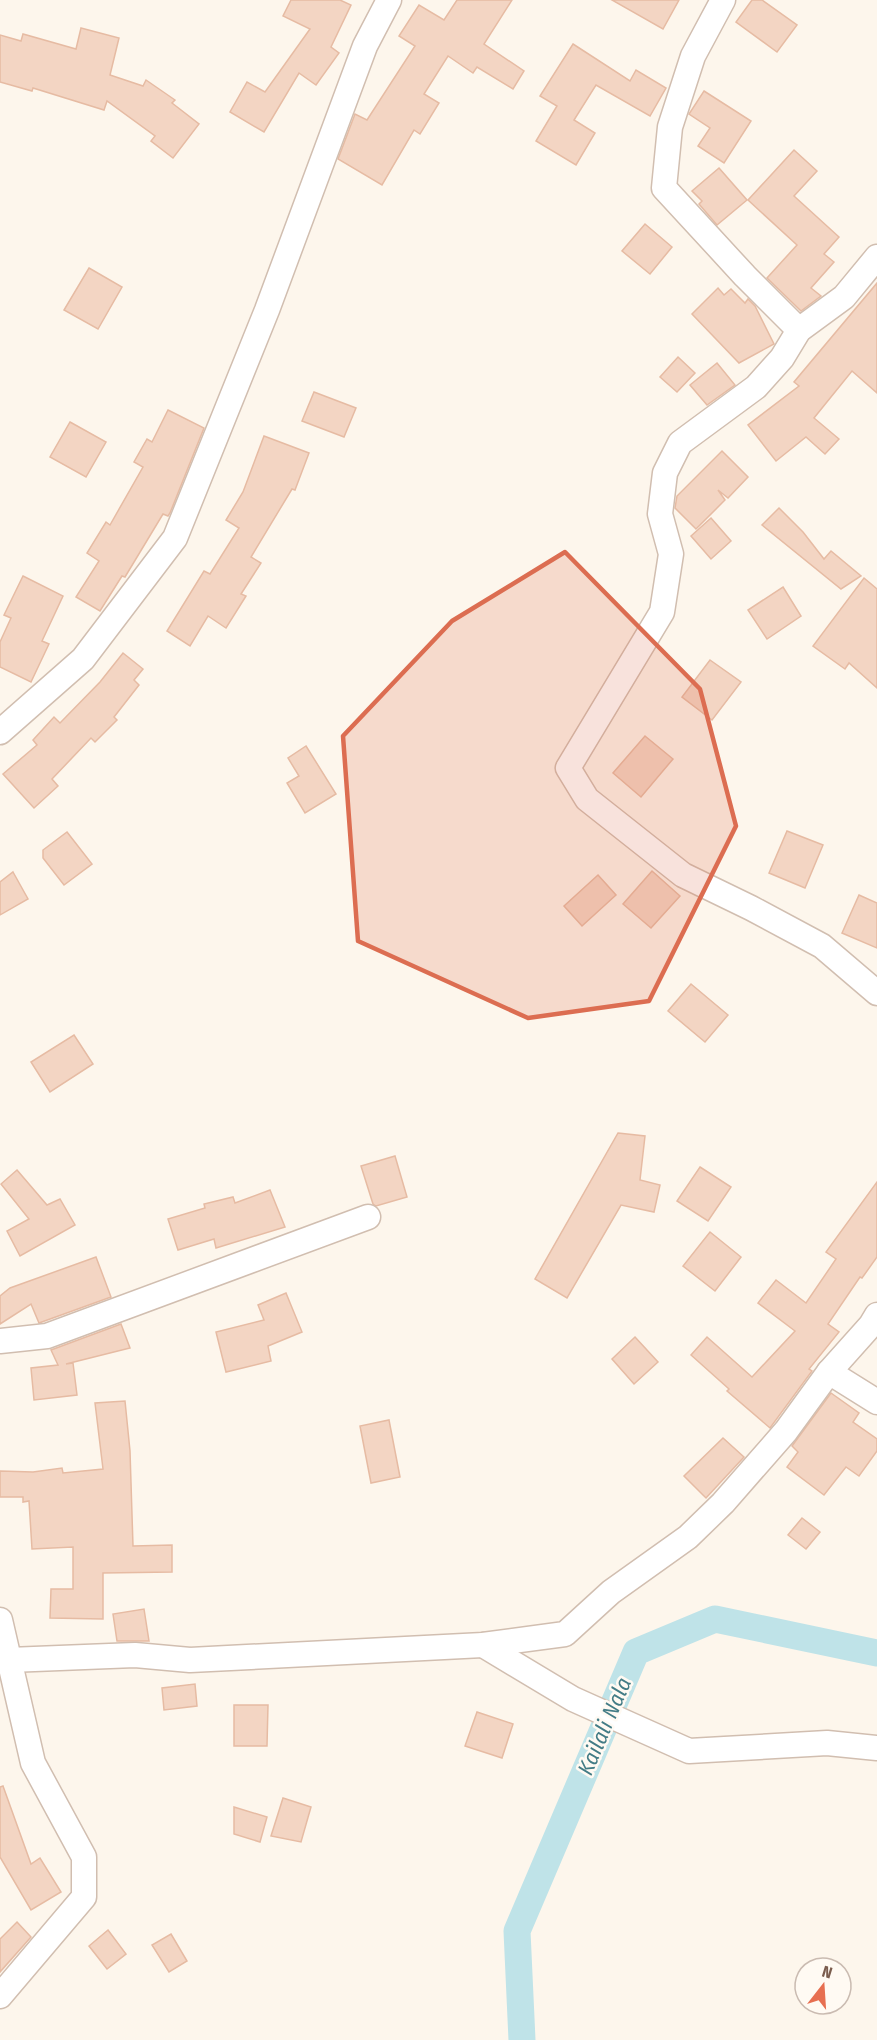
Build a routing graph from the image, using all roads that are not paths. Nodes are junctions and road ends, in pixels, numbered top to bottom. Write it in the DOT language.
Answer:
graph roads {
  1 [pos="389,0"];
  2 [pos="723,0"];
  3 [pos="877,257"];
  4 [pos="799,330"];
  5 [pos="0,732"];
  6 [pos="877,993"];
  7 [pos="368,1217"];
  8 [pos="877,1316"];
  9 [pos="0,1341"];
  10 [pos="829,1372"];
  11 [pos="877,1402"];
  12 [pos="0,1620"];
  13 [pos="483,1646"];
  14 [pos="9,1660"];
  15 [pos="877,1748"];
  16 [pos="0,1996"];
  1 -- 5 [label="street"];
  2 -- 4 [label="street"];
  3 -- 4 [label="street"];
  4 -- 6 [label="street"];
  7 -- 9 [label="street"];
  8 -- 10 [label="street"];
  10 -- 11 [label="street"];
  10 -- 13 [label="street"];
  12 -- 14 [label="street"];
  13 -- 14 [label="street"];
  13 -- 15 [label="street"];
  14 -- 16 [label="street"];
}
